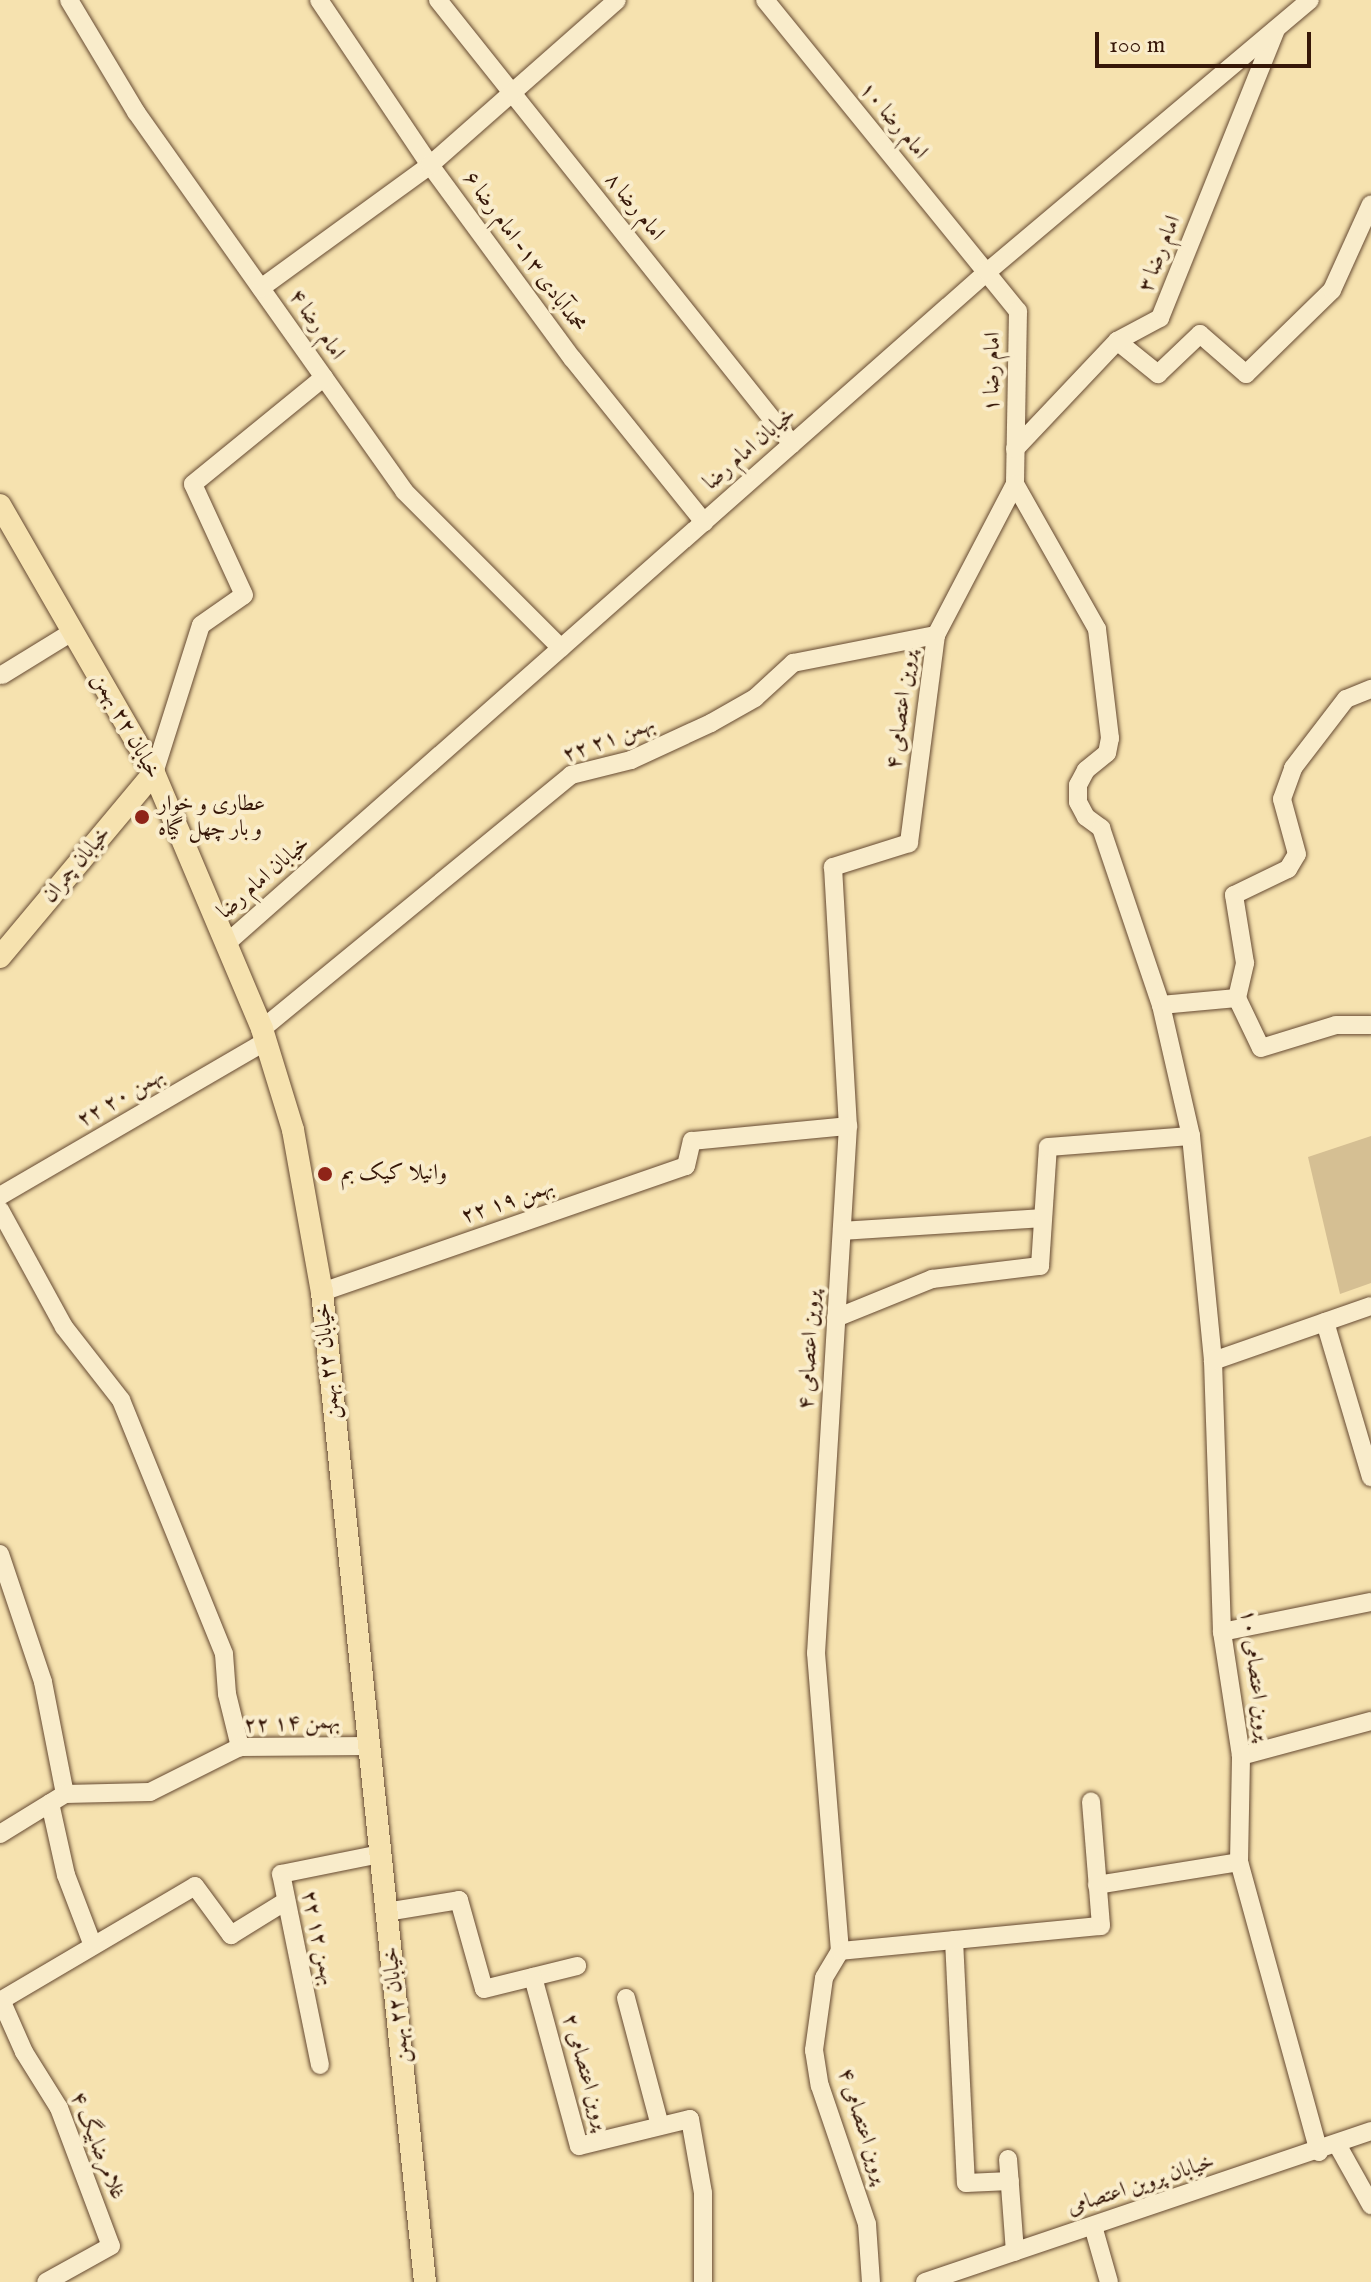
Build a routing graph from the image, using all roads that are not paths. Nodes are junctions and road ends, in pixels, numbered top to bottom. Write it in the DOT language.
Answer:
graph roads {
  1 [pos="69,0"];
  2 [pos="319,0"];
  3 [pos="438,0"];
  4 [pos="617,0"];
  5 [pos="765,0"];
  6 [pos="1310,0"];
  7 [pos="1278,24"];
  8 [pos="513,94"];
  9 [pos="430,165"];
  10 [pos="1371,204"];
  11 [pos="987,272"];
  12 [pos="261,288"];
  13 [pos="1117,341"];
  14 [pos="324,377"];
  15 [pos="792,444"];
  16 [pos="1015,449"];
  17 [pos="1015,484"];
  18 [pos="0,505"];
  19 [pos="704,522"];
  20 [pos="72,632"];
  21 [pos="936,635"];
  22 [pos="561,648"];
  23 [pos="2,675"];
  24 [pos="1368,690"];
  25 [pos="1371,710"];
  26 [pos="154,773"];
  27 [pos="228,942"];
  28 [pos="0,957"];
  29 [pos="1237,998"];
  30 [pos="1161,1005"];
  31 [pos="1371,1025"];
  32 [pos="264,1035"];
  33 [pos="848,1126"];
  34 [pos="1191,1136"];
  35 [pos="0,1196"];
  36 [pos="0,1210"];
  37 [pos="1043,1218"];
  38 [pos="842,1231"];
  39 [pos="322,1292"];
  40 [pos="1371,1306"];
  41 [pos="836,1318"];
  42 [pos="1325,1322"];
  43 [pos="1213,1361"];
  44 [pos="1371,1477"];
  45 [pos="0,1554"];
  46 [pos="1371,1602"];
  47 [pos="1222,1632"];
  48 [pos="1371,1721"];
  49 [pos="368,1746"];
  50 [pos="240,1747"];
  51 [pos="1241,1756"];
  52 [pos="57,1799"];
  53 [pos="1091,1801"];
  54 [pos="0,1834"];
  55 [pos="380,1854"];
  56 [pos="1239,1862"];
  57 [pos="1097,1885"];
  58 [pos="286,1901"];
  59 [pos="386,1912"];
  60 [pos="954,1940"];
  61 [pos="92,1943"];
  62 [pos="840,1951"];
  63 [pos="577,1966"];
  64 [pos="533,1977"];
  65 [pos="626,1998"];
  66 [pos="0,2000"];
  67 [pos="320,2065"];
  68 [pos="660,2126"];
  69 [pos="1371,2131"];
  70 [pos="1338,2146"];
  71 [pos="1319,2152"];
  72 [pos="1008,2159"];
  73 [pos="1010,2181"];
  74 [pos="1371,2205"];
  75 [pos="1093,2226"];
  76 [pos="1015,2252"];
  77 [pos="46,2282"];
  78 [pos="425,2282"];
  79 [pos="703,2282"];
  80 [pos="871,2282"];
  81 [pos="925,2282"];
  82 [pos="1109,2282"];
  1 -- 12 [label="street, امام رضا ۴"];
  2 -- 9 [label="street, محمدآبادی ۱۳- امام رضا ۶"];
  3 -- 8 [label="street, امام رضا ۸"];
  4 -- 8 [label="street"];
  5 -- 11 [label="street, امام رضا ۱۰"];
  6 -- 7 [label="street, خیابان امام رضا"];
  7 -- 11 [label="street, خیابان امام رضا"];
  7 -- 13 [label="street, امام رضا ۳"];
  8 -- 9 [label="street"];
  8 -- 15 [label="street, امام رضا ۸"];
  9 -- 12 [label="street"];
  9 -- 19 [label="street, محمدآبادی ۱۳- امام رضا ۶"];
  10 -- 13 [label="street"];
  11 -- 15 [label="street, خیابان امام رضا"];
  11 -- 16 [label="street, امام رضا ۱"];
  12 -- 14 [label="street, امام رضا ۴"];
  13 -- 16 [label="street, امام رضا ۳"];
  14 -- 22 [label="street, امام رضا ۴"];
  14 -- 26 [label="street"];
  15 -- 19 [label="street, خیابان امام رضا"];
  16 -- 17 [label="street, امام رضا ۱"];
  17 -- 21 [label="street, پروین اعتصامی ۴"];
  17 -- 30 [label="street, پروین اعتصامی ۱۰"];
  18 -- 20 [label="main road, خیابان ۲۲ بهمن"];
  19 -- 22 [label="street, خیابان امام رضا"];
  20 -- 23 [label="street"];
  20 -- 26 [label="main road, خیابان ۲۲ بهمن"];
  21 -- 32 [label="street, ۲۲ بهمن ۲۱"];
  21 -- 33 [label="street, پروین اعتصامی ۴"];
  22 -- 27 [label="street, خیابان امام رضا"];
  24 -- 25 [label="street"];
  24 -- 29 [label="street"];
  26 -- 27 [label="main road, خیابان ۲۲ بهمن"];
  26 -- 28 [label="main road, خیابان چمران"];
  27 -- 32 [label="main road, خیابان ۲۲ بهمن"];
  29 -- 30 [label="street"];
  29 -- 31 [label="street"];
  30 -- 34 [label="street, پروین اعتصامی ۱۰"];
  32 -- 35 [label="street, ۲۲ بهمن ۲۰"];
  32 -- 39 [label="main road, خیابان ۲۲ بهمن"];
  33 -- 38 [label="street, پروین اعتصامی ۴"];
  33 -- 39 [label="street, ۲۲ بهمن ۱۹"];
  34 -- 37 [label="street"];
  34 -- 43 [label="street, پروین اعتصامی ۱۰"];
  36 -- 50 [label="street"];
  37 -- 38 [label="street"];
  37 -- 41 [label="street"];
  38 -- 41 [label="street, پروین اعتصامی ۴"];
  39 -- 49 [label="main road, خیابان ۲۲ بهمن"];
  40 -- 42 [label="street"];
  41 -- 62 [label="street, پروین اعتصامی ۴"];
  42 -- 43 [label="street"];
  42 -- 44 [label="street"];
  43 -- 47 [label="street, پروین اعتصامی ۱۰"];
  45 -- 52 [label="street"];
  46 -- 47 [label="street"];
  47 -- 51 [label="street, پروین اعتصامی ۱۰"];
  48 -- 51 [label="street"];
  49 -- 50 [label="street, ۲۲ بهمن ۱۴"];
  49 -- 55 [label="main road, خیابان ۲۲ بهمن"];
  50 -- 52 [label="street, ۲۲ بهمن ۱۴"];
  51 -- 56 [label="street, پروین اعتصامی ۱۰"];
  52 -- 54 [label="street"];
  52 -- 61 [label="street"];
  53 -- 57 [label="street"];
  55 -- 58 [label="street, ۲۲ بهمن ۱۲"];
  55 -- 59 [label="main road, خیابان ۲۲ بهمن"];
  56 -- 57 [label="street"];
  56 -- 71 [label="street, پروین اعتصامی ۱۰"];
  57 -- 60 [label="street"];
  58 -- 61 [label="street"];
  58 -- 67 [label="street, ۲۲ بهمن ۱۲"];
  59 -- 64 [label="street"];
  59 -- 78 [label="main road, خیابان ۲۲ بهمن"];
  60 -- 62 [label="street"];
  60 -- 73 [label="street"];
  61 -- 66 [label="street"];
  62 -- 80 [label="street, پروین اعتصامی ۴"];
  63 -- 64 [label="street"];
  64 -- 68 [label="street, پروین اعتصامی ۲"];
  65 -- 68 [label="street"];
  66 -- 77 [label="street, غلامرضابیگ ۴"];
  68 -- 79 [label="street, پروین اعتصامی ۲"];
  69 -- 70 [label="street, خیابان پروین اعتصامی"];
  70 -- 71 [label="street, خیابان پروین اعتصامی"];
  70 -- 74 [label="street"];
  71 -- 75 [label="street, خیابان پروین اعتصامی"];
  72 -- 73 [label="street"];
  73 -- 76 [label="street"];
  75 -- 76 [label="street, خیابان پروین اعتصامی"];
  75 -- 82 [label="street"];
  76 -- 81 [label="street, خیابان پروین اعتصامی"];
}
